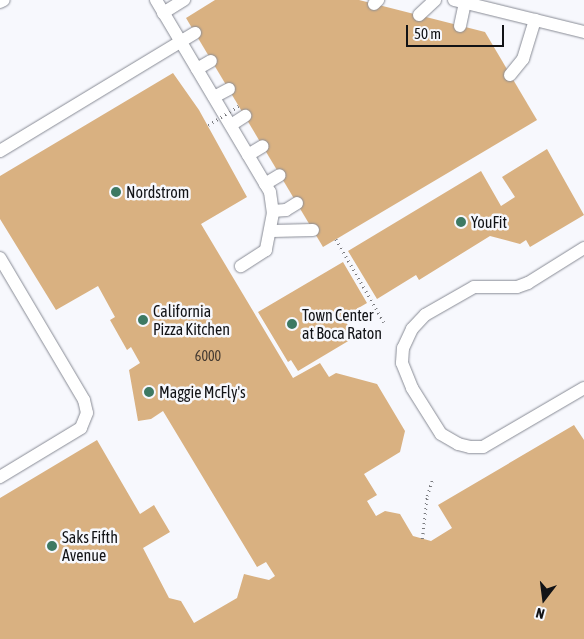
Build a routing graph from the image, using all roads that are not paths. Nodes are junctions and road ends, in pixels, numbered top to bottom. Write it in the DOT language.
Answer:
graph roads {
  1 [pos="4,0"];
  2 [pos="156,0"];
  3 [pos="184,0"];
  4 [pos="435,0"];
  5 [pos="460,1"];
  6 [pos="0,2"];
  7 [pos="163,13"];
  8 [pos="419,15"];
  9 [pos="535,20"];
  10 [pos="460,26"];
  11 [pos="584,32"];
  12 [pos="195,33"];
  13 [pos="181,43"];
  14 [pos="212,61"];
  15 [pos="197,69"];
  16 [pos="510,75"];
  17 [pos="228,89"];
  18 [pos="214,97"];
  19 [pos="242,111"];
  20 [pos="230,125"];
  21 [pos="263,146"];
  22 [pos="0,151"];
  23 [pos="248,155"];
  24 [pos="280,175"];
  25 [pos="266,184"];
  26 [pos="297,203"];
  27 [pos="273,210"];
  28 [pos="313,230"];
  29 [pos="272,231"];
  30 [pos="584,248"];
  31 [pos="0,258"];
  32 [pos="241,266"];
  33 [pos="584,388"];
  34 [pos="0,477"];
  1 -- 6 [label="street"];
  2 -- 7 [label="street"];
  3 -- 7 [label="street"];
  4 -- 8 [label="street"];
  5 -- 9 [label="street"];
  5 -- 10 [label="street"];
  7 -- 13 [label="street"];
  9 -- 11 [label="street"];
  9 -- 16 [label="street"];
  12 -- 13 [label="street"];
  13 -- 15 [label="street"];
  13 -- 22 [label="street"];
  14 -- 15 [label="street"];
  15 -- 18 [label="street"];
  17 -- 18 [label="street"];
  18 -- 20 [label="street"];
  19 -- 20 [label="street"];
  20 -- 23 [label="street"];
  21 -- 23 [label="street"];
  23 -- 25 [label="street"];
  24 -- 25 [label="street"];
  25 -- 27 [label="street"];
  26 -- 27 [label="street"];
  27 -- 29 [label="street"];
  28 -- 29 [label="street"];
  29 -- 32 [label="street"];
  30 -- 33 [label="street"];
  31 -- 34 [label="street"];
}
